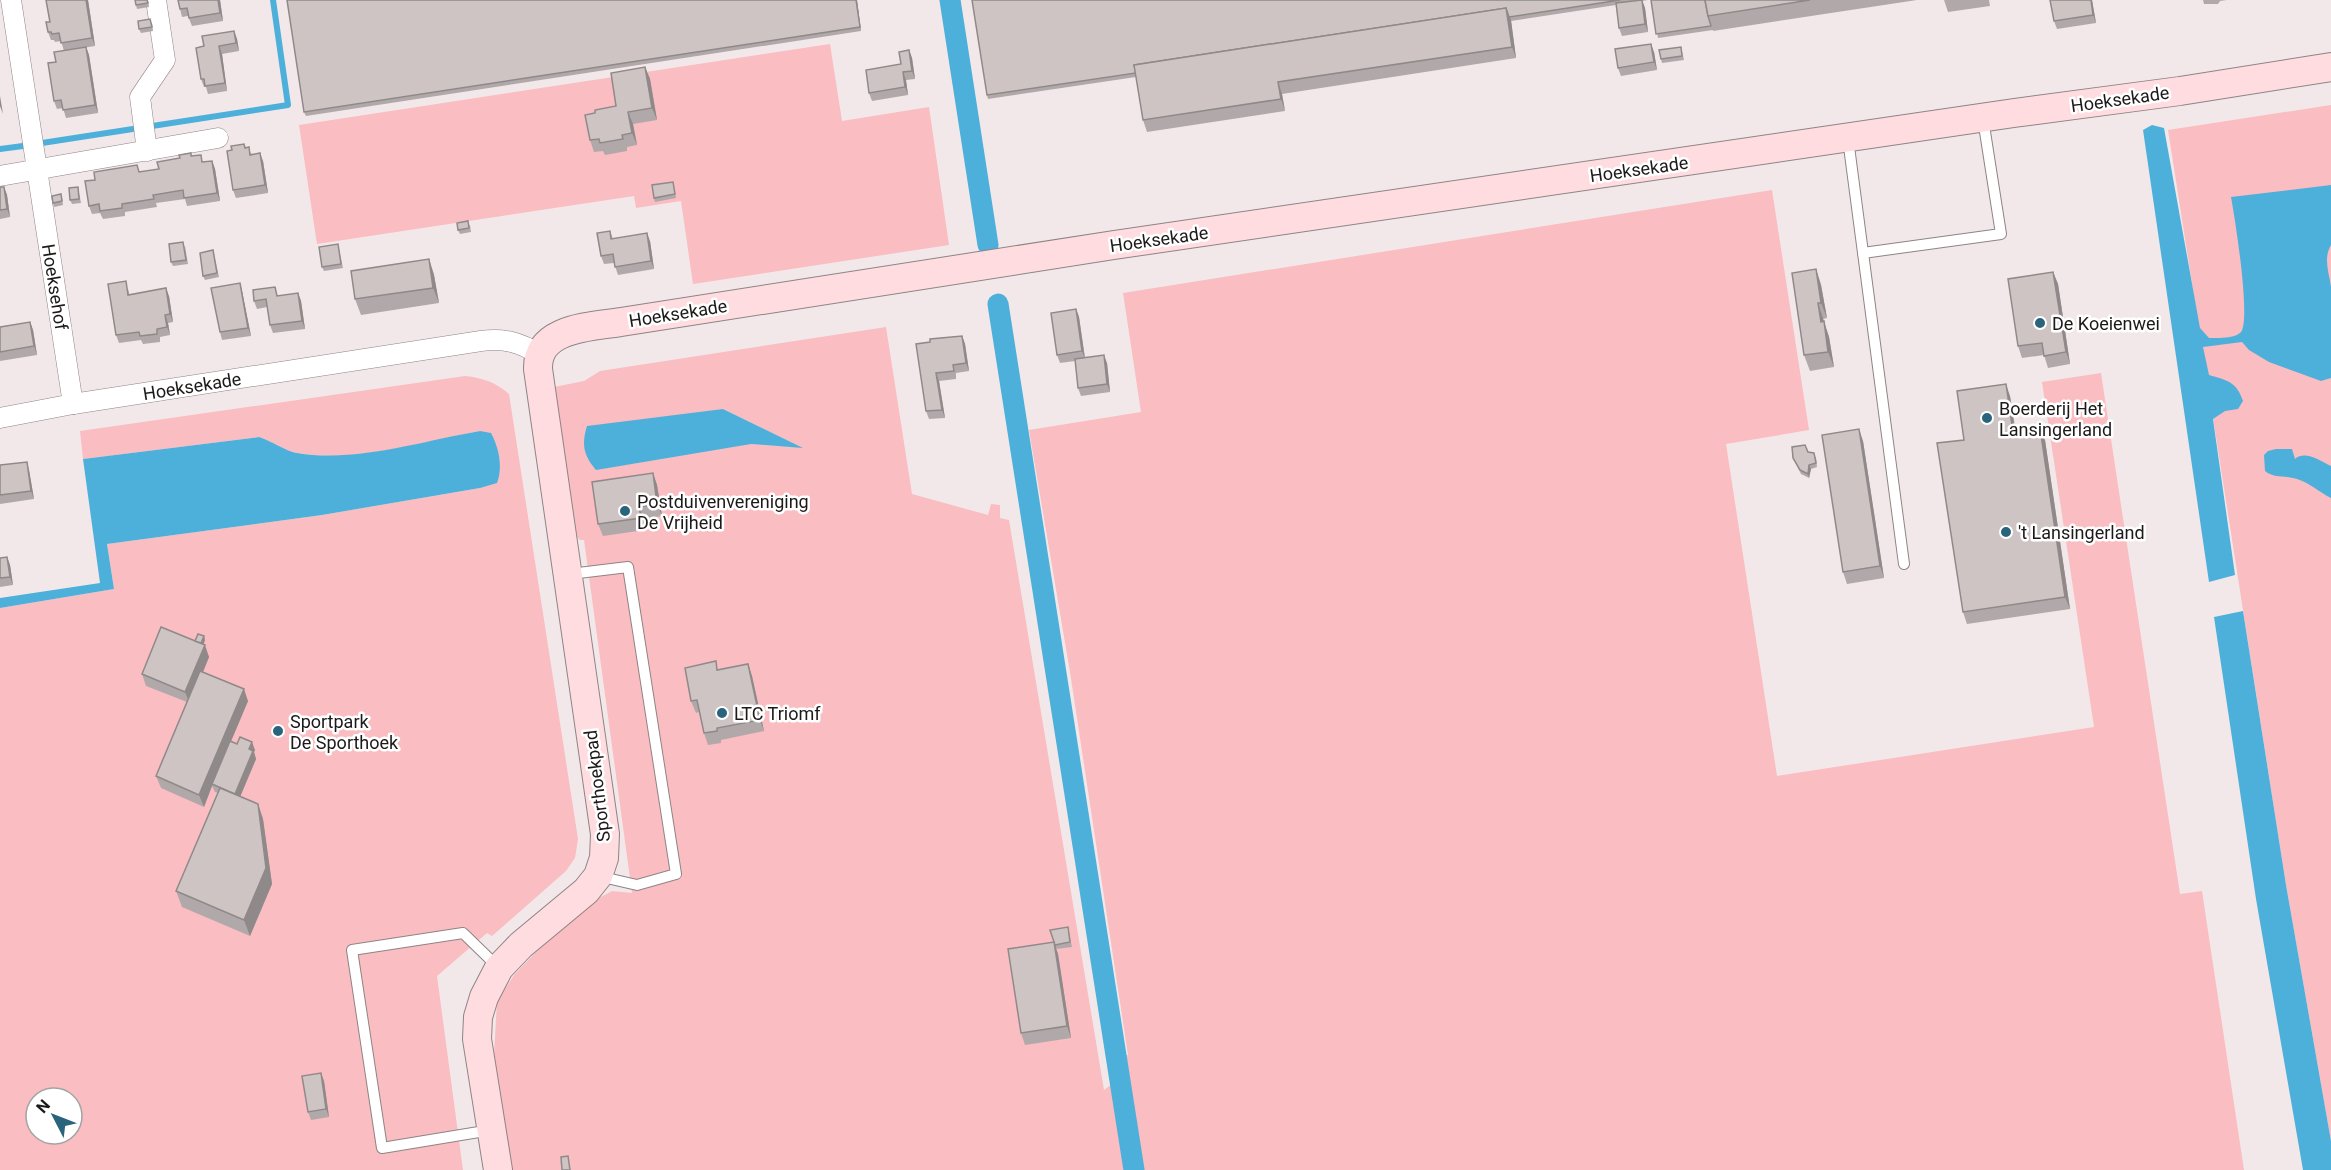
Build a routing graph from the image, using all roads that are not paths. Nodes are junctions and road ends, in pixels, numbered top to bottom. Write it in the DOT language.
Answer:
graph roads {
  1 [pos="11,0"];
  2 [pos="156,0"];
  3 [pos="2331,67"];
  4 [pos="1983,118"];
  5 [pos="145,135"];
  6 [pos="218,138"];
  7 [pos="1848,139"];
  8 [pos="37,170"];
  9 [pos="0,176"];
  10 [pos="1863,253"];
  11 [pos="540,355"];
  12 [pos="73,404"];
  13 [pos="0,418"];
  14 [pos="1904,564"];
  15 [pos="568,574"];
  16 [pos="598,876"];
  17 [pos="499,968"];
  18 [pos="492,1130"];
  19 [pos="498,1170"];
  1 -- 8 [label="street, Hoeksehof"];
  2 -- 5 [label="street"];
  3 -- 4 [label="street, Hoeksekade"];
  4 -- 7 [label="street, Hoeksekade"];
  4 -- 10 [label="lane"];
  5 -- 6 [label="street"];
  5 -- 8 [label="street"];
  7 -- 10 [label="lane"];
  7 -- 11 [label="street, Hoeksekade"];
  8 -- 9 [label="street"];
  8 -- 12 [label="street, Hoeksehof"];
  10 -- 14 [label="lane"];
  11 -- 12 [label="street, Hoeksekade"];
  11 -- 15 [label="street, Sporthoekpad"];
  12 -- 13 [label="street, Hoeksekade"];
  15 -- 16 [label="street, Sporthoekpad"];
  15 -- 16 [label="lane"];
  16 -- 17 [label="street"];
  17 -- 18 [label="street"];
  17 -- 18 [label="lane"];
  18 -- 19 [label="street"];
}
